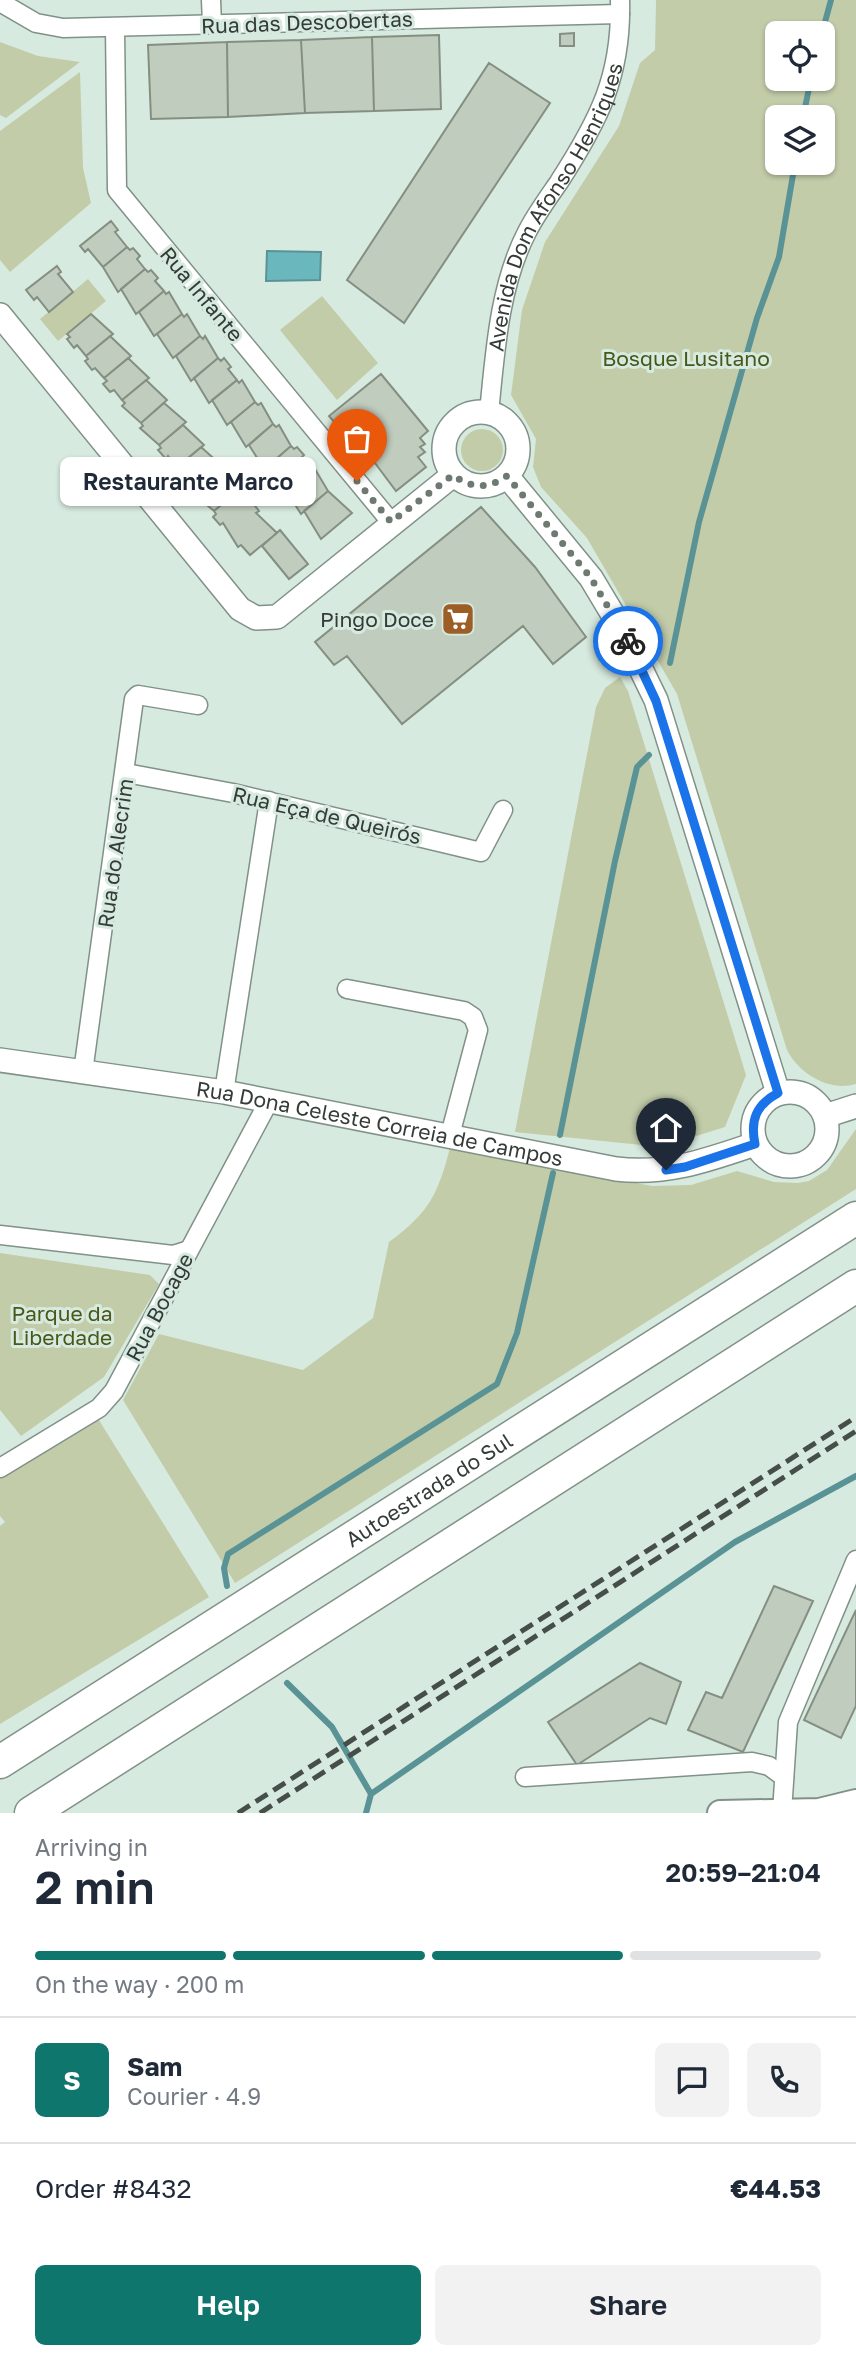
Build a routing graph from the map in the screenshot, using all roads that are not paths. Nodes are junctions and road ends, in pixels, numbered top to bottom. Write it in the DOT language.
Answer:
graph roads {
  1 [pos="211,0"];
  2 [pos="0,2"];
  3 [pos="620,7"];
  4 [pos="212,24"];
  5 [pos="116,28"];
  6 [pos="0,315"];
  7 [pos="489,413"];
  8 [pos="453,475"];
  9 [pos="507,476"];
  10 [pos="391,522"];
  11 [pos="198,705"];
  12 [pos="126,773"];
  13 [pos="268,801"];
  14 [pos="503,810"];
  15 [pos="347,989"];
  16 [pos="0,1060"];
  17 [pos="83,1072"];
  18 [pos="224,1092"];
  19 [pos="778,1093"];
  20 [pos="269,1101"];
  21 [pos="856,1106"];
  22 [pos="825,1116"];
  23 [pos="450,1135"];
  24 [pos="755,1144"];
  25 [pos="856,1218"];
  26 [pos="0,1235"];
  27 [pos="134,1249"];
  28 [pos="189,1250"];
  29 [pos="856,1286"];
  30 [pos="166,1292"];
  31 [pos="0,1468"];
  32 [pos="856,1560"];
  33 [pos="0,1762"];
  34 [pos="525,1777"];
  35 [pos="784,1777"];
  36 [pos="856,1802"];
  37 [pos="782,1812"];
  38 [pos="821,1812"];
  39 [pos="32,1813"];
  40 [pos="720,1813"];
  1 -- 4 [label="street"];
  2 -- 5 [label="street, Rua das Descobertas"];
  3 -- 4 [label="street, Rua das Descobertas"];
  3 -- 7 [label="street, Avenida Dom Afonso Henriques"];
  4 -- 5 [label="street, Rua das Descobertas"];
  5 -- 10 [label="street, Rua Infante"];
  6 -- 10 [label="street"];
  7 -- 8 [label="street"];
  7 -- 9 [label="street"];
  8 -- 9 [label="street"];
  8 -- 10 [label="street"];
  9 -- 19 [label="street"];
  11 -- 12 [label="street, Rua do Alecrim"];
  12 -- 13 [label="street, Rua Eça de Queirós"];
  12 -- 17 [label="street, Rua do Alecrim"];
  13 -- 14 [label="street, Rua Eça de Queirós"];
  13 -- 18 [label="street"];
  15 -- 23 [label="street"];
  16 -- 17 [label="street, Rua Dona Celeste Correia de Campos"];
  17 -- 18 [label="street, Rua Dona Celeste Correia de Campos"];
  18 -- 20 [label="street, Rua Dona Celeste Correia de Campos"];
  19 -- 22 [label="street"];
  19 -- 24 [label="street"];
  20 -- 23 [label="street, Rua Dona Celeste Correia de Campos"];
  20 -- 28 [label="street, Rua Bocage"];
  21 -- 22 [label="street"];
  22 -- 24 [label="street"];
  23 -- 24 [label="street, Rua Dona Celeste Correia de Campos"];
  25 -- 33 [label="highway, Autoestrada do Sul"];
  26 -- 27 [label="street"];
  27 -- 28 [label="street"];
  27 -- 30 [label="street"];
  28 -- 30 [label="street, Rua Bocage"];
  29 -- 39 [label="highway"];
  30 -- 31 [label="street, Rua Bocage"];
  32 -- 35 [label="street"];
  34 -- 35 [label="street"];
  35 -- 37 [label="street"];
  36 -- 38 [label="main road"];
  37 -- 38 [label="main road"];
  37 -- 40 [label="main road"];
}
